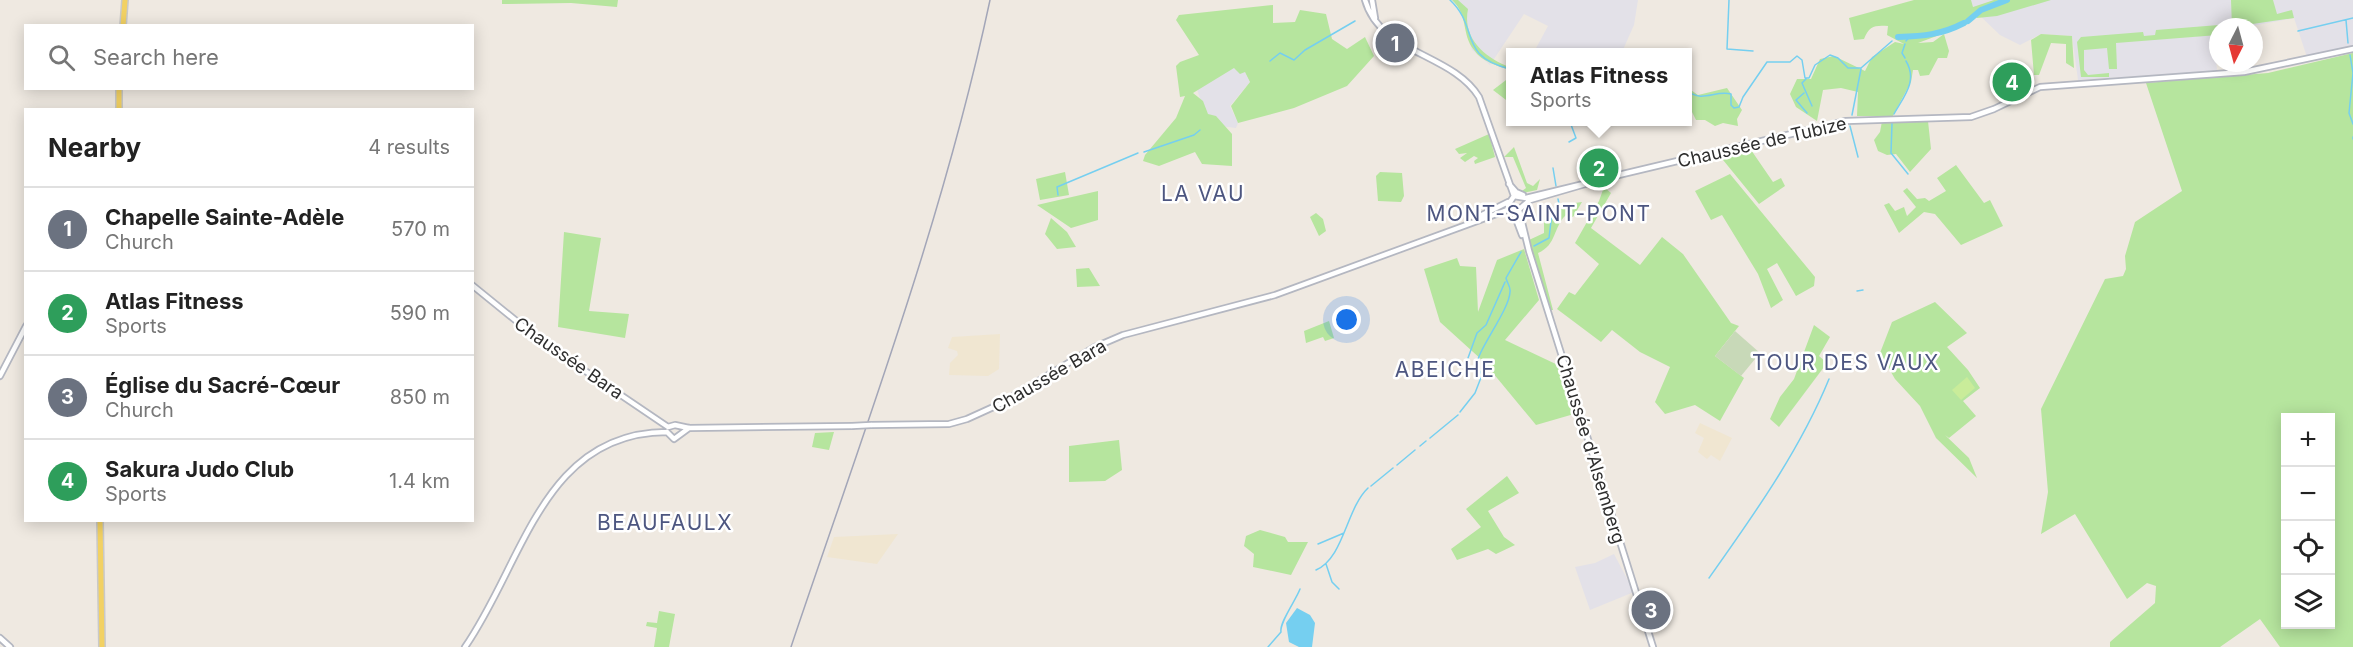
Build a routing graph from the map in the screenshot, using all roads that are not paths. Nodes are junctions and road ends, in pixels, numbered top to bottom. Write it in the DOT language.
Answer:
graph roads {
  1 [pos="125,0"];
  2 [pos="1365,0"];
  3 [pos="1372,0"];
  4 [pos="1376,20"];
  5 [pos="123,24"];
  6 [pos="2353,49"];
  7 [pos="119,90"];
  8 [pos="119,108"];
  9 [pos="1496,147"];
  10 [pos="1507,180"];
  11 [pos="1596,181"];
  12 [pos="1538,194"];
  13 [pos="1520,198"];
  14 [pos="1510,199"];
  15 [pos="1521,208"];
  16 [pos="1511,210"];
  17 [pos="1464,224"];
  18 [pos="1529,251"];
  19 [pos="474,287"];
  20 [pos="24,330"];
  21 [pos="0,376"];
  22 [pos="668,430"];
  23 [pos="680,430"];
  24 [pos="100,522"];
  25 [pos="0,638"];
  26 [pos="10,647"];
  27 [pos="102,647"];
  28 [pos="465,647"];
  29 [pos="1653,647"];
  1 -- 5 [label="main road"];
  2 -- 4 [label="main road"];
  3 -- 4 [label="main road"];
  4 -- 9 [label="main road"];
  6 -- 11 [label="main road, Chaussée de Tubize"];
  7 -- 8 [label="main road"];
  9 -- 10 [label="main road"];
  9 -- 14 [label="main road"];
  10 -- 12 [label="main road, Chaussée de Tubize"];
  10 -- 14 [label="main road"];
  11 -- 12 [label="main road, Chaussée de Tubize"];
  11 -- 15 [label="main road, Chaussée de Tubize"];
  12 -- 13 [label="main road, Chaussée de Tubize"];
  13 -- 14 [label="main road"];
  13 -- 15 [label="main road, Chaussée d'Alsemberg"];
  14 -- 16 [label="main road, Chaussée d'Alsemberg"];
  14 -- 17 [label="main road, Chaussée Bara"];
  15 -- 16 [label="main road, Chaussée de Tubize"];
  15 -- 18 [label="main road, Chaussée d'Alsemberg"];
  16 -- 17 [label="main road, Chaussée Bara"];
  16 -- 18 [label="main road, Chaussée d'Alsemberg"];
  17 -- 23 [label="main road, Chaussée Bara, bridge"];
  18 -- 29 [label="main road, Chaussée d'Alsemberg"];
  19 -- 22 [label="main road, Chaussée Bara"];
  20 -- 21 [label="main road"];
  22 -- 23 [label="main road"];
  22 -- 23 [label="main road"];
  22 -- 28 [label="main road"];
  24 -- 27 [label="main road"];
  25 -- 26 [label="main road"];
}
